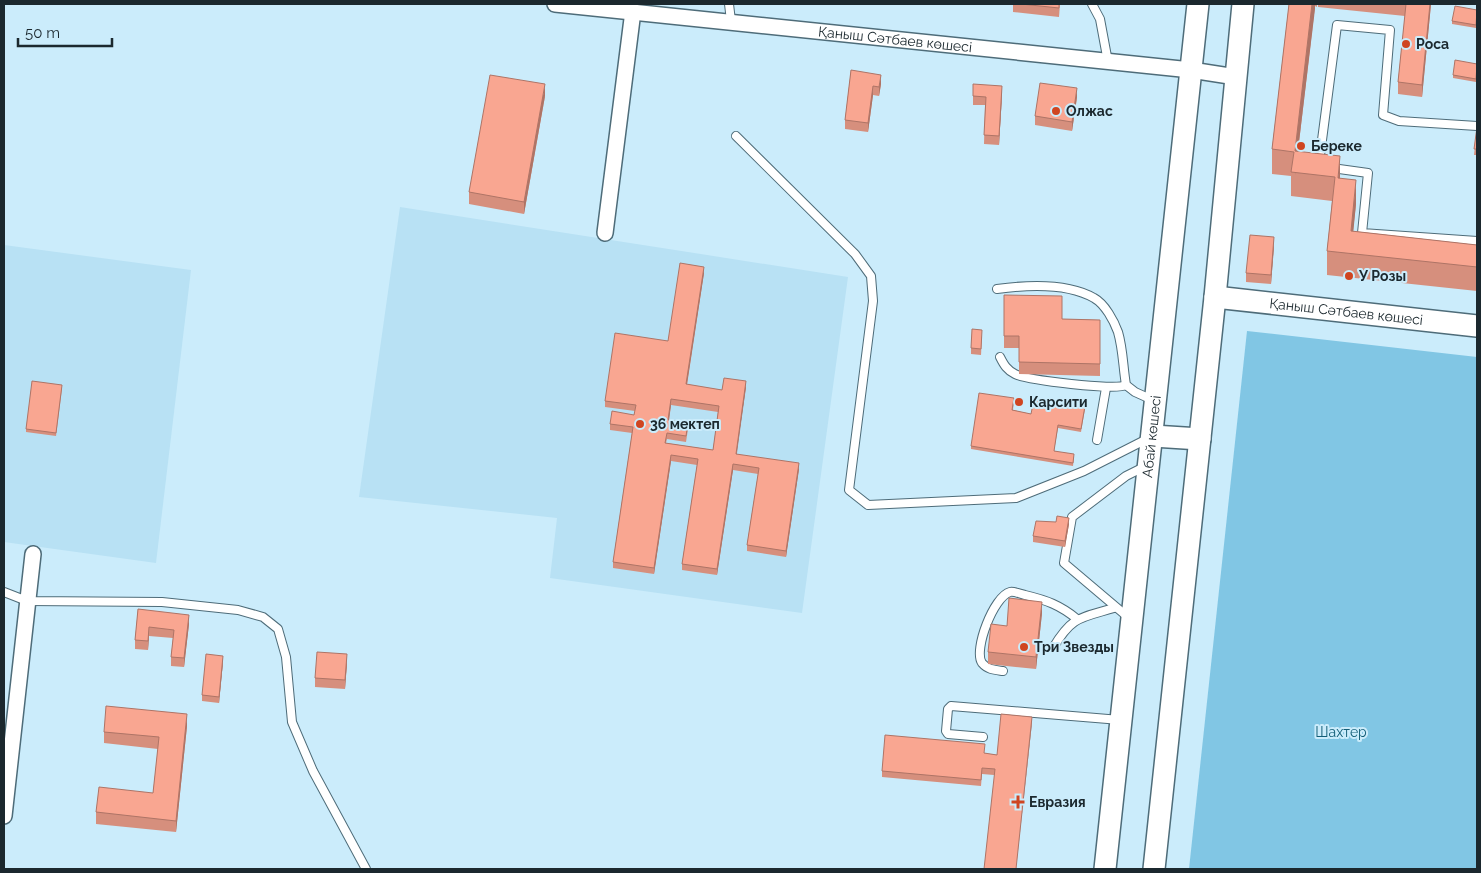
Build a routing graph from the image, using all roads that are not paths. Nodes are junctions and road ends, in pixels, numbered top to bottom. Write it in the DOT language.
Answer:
graph roads {
  1 [pos="555,4"];
  2 [pos="729,4"];
  3 [pos="1092,4"];
  4 [pos="1198,4"];
  5 [pos="1243,4"];
  6 [pos="633,11"];
  7 [pos="731,21"];
  8 [pos="1108,62"];
  9 [pos="1191,70"];
  10 [pos="1236,77"];
  11 [pos="1477,126"];
  12 [pos="736,136"];
  13 [pos="604,234"];
  14 [pos="1477,240"];
  15 [pos="997,289"];
  16 [pos="1215,297"];
  17 [pos="1477,326"];
  18 [pos="1000,357"];
  19 [pos="1126,385"];
  20 [pos="1106,388"];
  21 [pos="1156,402"];
  22 [pos="1153,436"];
  23 [pos="1200,439"];
  24 [pos="1097,440"];
  25 [pos="1150,464"];
  26 [pos="33,554"];
  27 [pos="4,592"];
  28 [pos="27,601"];
  29 [pos="1114,608"];
  30 [pos="1077,619"];
  31 [pos="1133,621"];
  32 [pos="1053,648"];
  33 [pos="1003,671"];
  34 [pos="1122,720"];
  35 [pos="984,737"];
  36 [pos="4,816"];
  37 [pos="366,869"];
  38 [pos="1105,869"];
  39 [pos="1154,869"];
  1 -- 6 [label="street, Қаныш Сәтбаев көшесі"];
  2 -- 7 [label="lane"];
  3 -- 8 [label="lane"];
  4 -- 9 [label="main road, Абай көшесі"];
  5 -- 10 [label="main road"];
  6 -- 7 [label="street, Қаныш Сәтбаев көшесі"];
  6 -- 13 [label="street"];
  7 -- 8 [label="street, Қаныш Сәтбаев көшесі"];
  8 -- 9 [label="street, Қаныш Сәтбаев көшесі"];
  9 -- 10 [label="street, Қаныш Сәтбаев көшесі"];
  9 -- 21 [label="main road, Абай көшесі"];
  10 -- 16 [label="main road"];
  11 -- 14 [label="lane"];
  12 -- 22 [label="lane"];
  15 -- 19 [label="lane"];
  16 -- 17 [label="main road, Қаныш Сәтбаев көшесі"];
  16 -- 23 [label="main road"];
  18 -- 20 [label="lane"];
  19 -- 20 [label="lane"];
  19 -- 21 [label="lane"];
  20 -- 24 [label="lane"];
  21 -- 22 [label="main road, Абай көшесі"];
  22 -- 23 [label="main road"];
  22 -- 25 [label="main road, Абай көшесі"];
  23 -- 39 [label="main road"];
  25 -- 29 [label="lane"];
  25 -- 31 [label="main road, Абай көшесі"];
  26 -- 28 [label="street"];
  27 -- 28 [label="lane"];
  28 -- 36 [label="street"];
  28 -- 37 [label="lane"];
  29 -- 30 [label="lane"];
  29 -- 31 [label="lane"];
  30 -- 32 [label="lane"];
  30 -- 33 [label="lane"];
  31 -- 34 [label="main road, Абай көшесі"];
  34 -- 35 [label="lane"];
  34 -- 38 [label="main road, Абай көшесі"];
}
